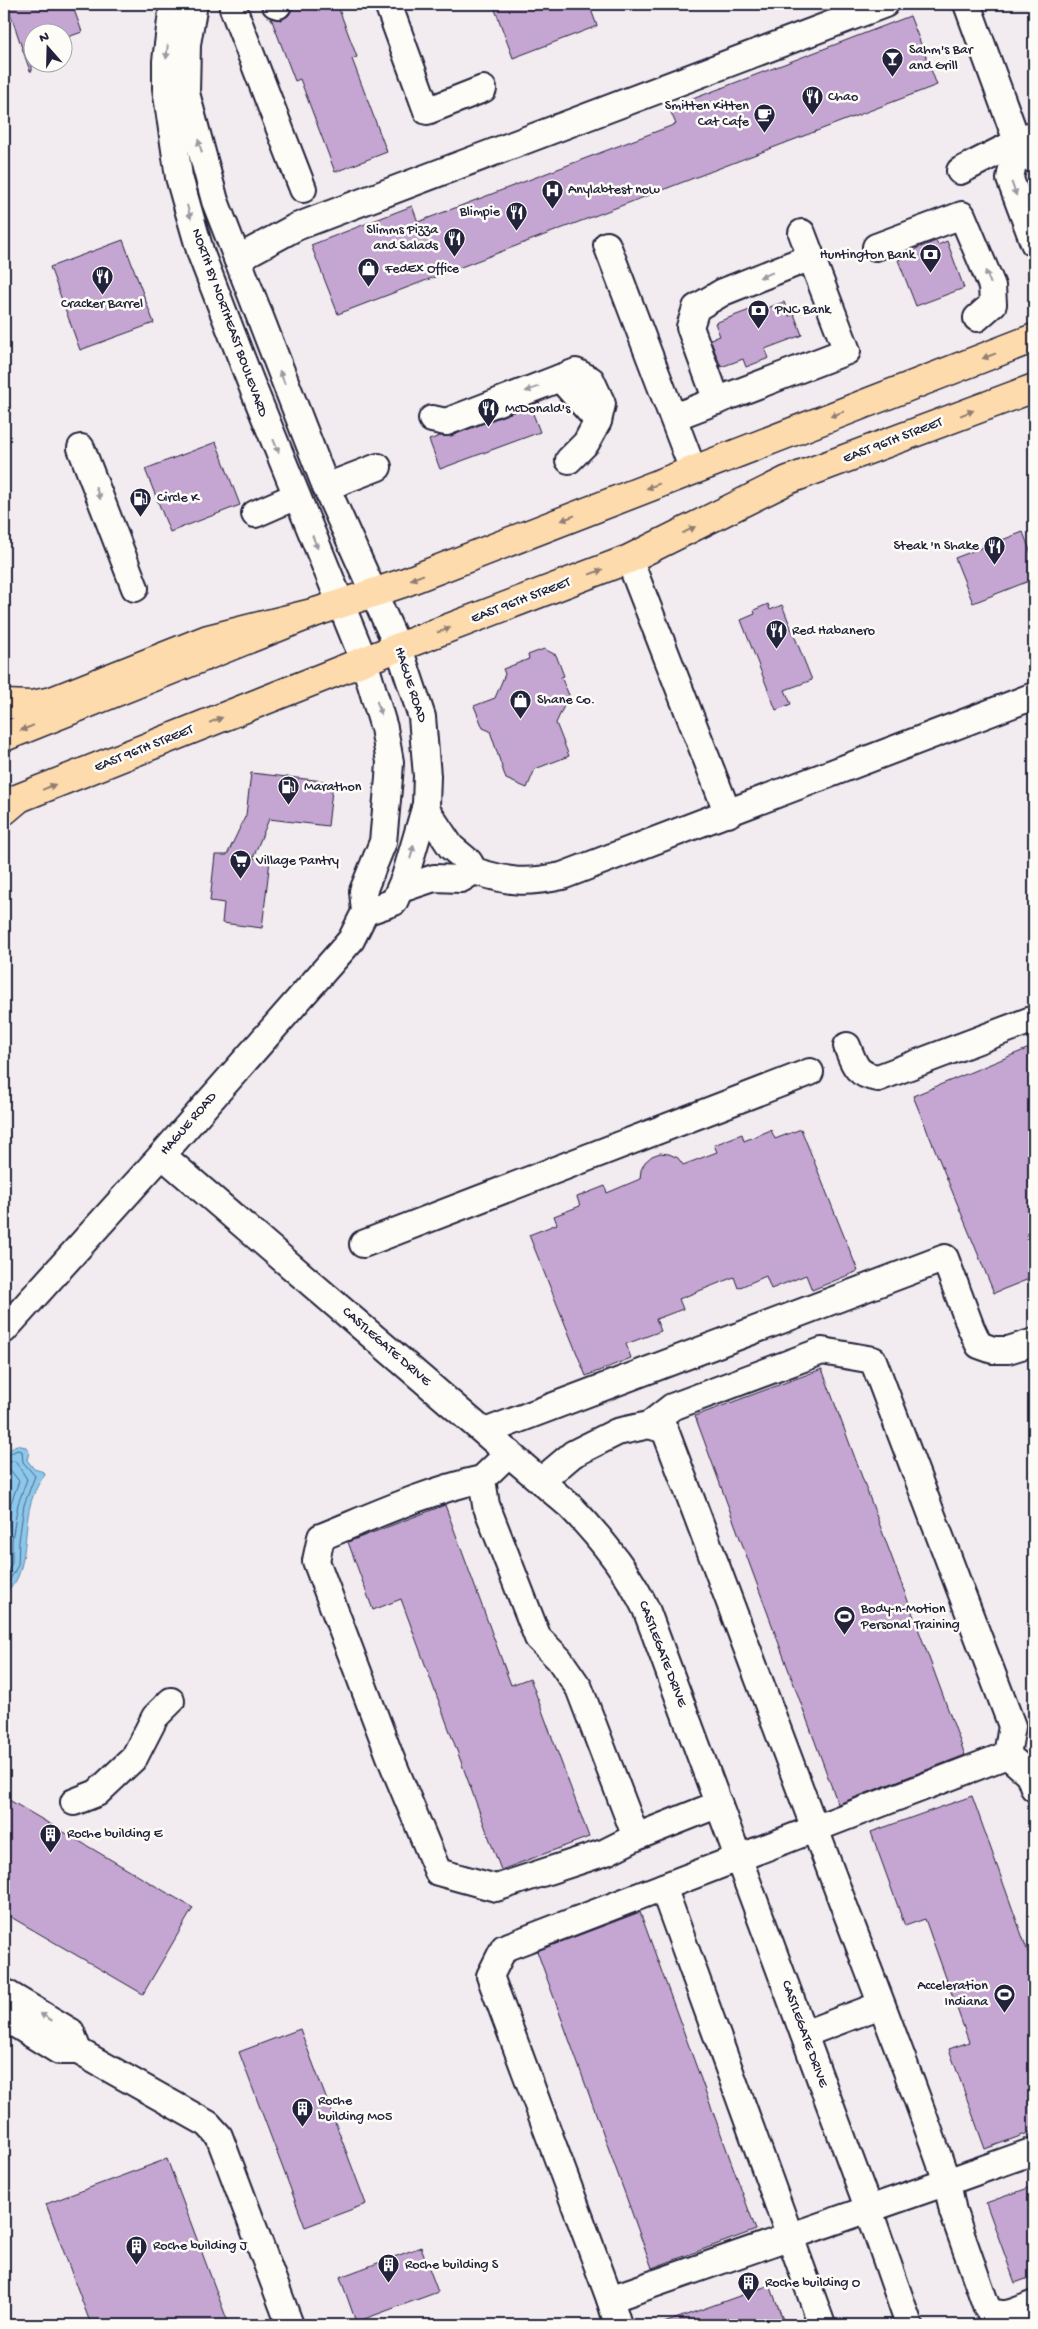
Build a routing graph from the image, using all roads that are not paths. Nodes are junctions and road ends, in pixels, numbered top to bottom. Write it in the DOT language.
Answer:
graph roads {
  1 [pos="173,4"];
  2 [pos="194,4"];
  3 [pos="388,4"];
  4 [pos="884,4"];
  5 [pos="967,4"];
  6 [pos="233,8"];
  7 [pos="483,89"];
  8 [pos="1029,145"];
  9 [pos="960,171"];
  10 [pos="303,189"];
  11 [pos="802,233"];
  12 [pos="1034,243"];
  13 [pos="607,246"];
  14 [pos="876,247"];
  15 [pos="811,257"];
  16 [pos="237,259"];
  17 [pos="977,318"];
  18 [pos="1034,338"];
  19 [pos="1034,388"];
  20 [pos="717,401"];
  21 [pos="674,417"];
  22 [pos="432,419"];
  23 [pos="81,448"];
  24 [pos="569,460"];
  25 [pos="378,467"];
  26 [pos="693,470"];
  27 [pos="326,487"];
  28 [pos="296,496"];
  29 [pos="255,514"];
  30 [pos="629,559"];
  31 [pos="135,588"];
  32 [pos="379,604"];
  33 [pos="336,615"];
  34 [pos="399,648"];
  35 [pos="364,661"];
  36 [pos="1034,696"];
  37 [pos="4,704"];
  38 [pos="4,737"];
  39 [pos="8,805"];
  40 [pos="425,808"];
  41 [pos="728,814"];
  42 [pos="474,871"];
  43 [pos="401,889"];
  44 [pos="365,912"];
  45 [pos="1034,1019"];
  46 [pos="846,1046"];
  47 [pos="810,1072"];
  48 [pos="162,1155"];
  49 [pos="363,1244"];
  50 [pos="4,1330"];
  51 [pos="1034,1342"];
  52 [pos="649,1424"];
  53 [pos="485,1432"];
  54 [pos="509,1453"];
  55 [pos="482,1479"];
  56 [pos="541,1480"];
  57 [pos="171,1701"];
  58 [pos="1007,1755"];
  59 [pos="1034,1788"];
  60 [pos="74,1802"];
  61 [pos="719,1804"];
  62 [pos="815,1830"];
  63 [pos="636,1837"];
  64 [pos="738,1858"];
  65 [pos="663,1887"];
  66 [pos="4,1992"];
  67 [pos="881,2005"];
  68 [pos="4,2017"];
  69 [pos="804,2034"];
  70 [pos="78,2050"];
  71 [pos="1034,2151"];
  72 [pos="947,2182"];
  73 [pos="869,2210"];
  74 [pos="790,2237"];
  75 [pos="610,2299"];
  76 [pos="1034,2304"];
  77 [pos="290,2325"];
  78 [pos="618,2325"];
  79 [pos="822,2325"];
  80 [pos="909,2325"];
  1 -- 28 [label="street, NORTH BY NORTHEAST BOULEVARD, one-way"];
  16 -- 2 [label="street, NORTH BY NORTHEAST BOULEVARD, one-way"];
  3 -- 7 [label="street"];
  4 -- 16 [label="street"];
  5 -- 8 [label="street"];
  6 -- 10 [label="street"];
  8 -- 9 [label="street"];
  8 -- 12 [label="street, one-way"];
  11 -- 15 [label="street"];
  13 -- 21 [label="street"];
  17 -- 14 [label="street, one-way"];
  15 -- 20 [label="street, one-way"];
  15 -- 20 [label="street"];
  27 -- 16 [label="street, NORTH BY NORTHEAST BOULEVARD, one-way"];
  18 -- 26 [label="main road, one-way"];
  30 -- 19 [label="main road, EAST 96TH STREET, one-way"];
  20 -- 21 [label="street"];
  21 -- 26 [label="street"];
  24 -- 22 [label="street, one-way"];
  23 -- 31 [label="street, one-way"];
  25 -- 27 [label="street"];
  26 -- 32 [label="main road, one-way"];
  27 -- 32 [label="street, NORTH BY NORTHEAST BOULEVARD"];
  28 -- 29 [label="street"];
  28 -- 33 [label="street, NORTH BY NORTHEAST BOULEVARD, one-way"];
  34 -- 30 [label="main road, EAST 96TH STREET, one-way"];
  30 -- 41 [label="street"];
  32 -- 33 [label="main road"];
  32 -- 34 [label="street, HAGUE ROAD"];
  33 -- 35 [label="street, HAGUE ROAD"];
  33 -- 37 [label="main road"];
  33 -- 38 [label="main road, one-way"];
  34 -- 35 [label="main road, EAST 96TH STREET"];
  34 -- 40 [label="street, HAGUE ROAD"];
  39 -- 35 [label="main road, EAST 96TH STREET, one-way"];
  35 -- 44 [label="street, HAGUE ROAD, one-way"];
  36 -- 41 [label="street"];
  40 -- 42 [label="street"];
  43 -- 40 [label="street, HAGUE ROAD, one-way"];
  41 -- 42 [label="street"];
  42 -- 43 [label="street"];
  43 -- 44 [label="street, HAGUE ROAD"];
  44 -- 48 [label="street, HAGUE ROAD"];
  45 -- 46 [label="street"];
  47 -- 49 [label="street"];
  48 -- 50 [label="street, HAGUE ROAD"];
  48 -- 53 [label="street, CASTLEGATE DRIVE"];
  51 -- 53 [label="street"];
  52 -- 56 [label="street"];
  52 -- 58 [label="street"];
  52 -- 62 [label="street"];
  53 -- 54 [label="street, CASTLEGATE DRIVE"];
  54 -- 55 [label="street"];
  54 -- 56 [label="street, CASTLEGATE DRIVE"];
  55 -- 63 [label="street"];
  55 -- 63 [label="street"];
  56 -- 61 [label="street, CASTLEGATE DRIVE"];
  57 -- 60 [label="street"];
  58 -- 59 [label="street"];
  58 -- 62 [label="street"];
  61 -- 63 [label="street"];
  61 -- 64 [label="street, CASTLEGATE DRIVE"];
  62 -- 64 [label="street"];
  62 -- 67 [label="street"];
  64 -- 65 [label="street"];
  64 -- 69 [label="street, CASTLEGATE DRIVE"];
  65 -- 74 [label="street"];
  65 -- 75 [label="street"];
  70 -- 66 [label="street, one-way"];
  67 -- 69 [label="street"];
  67 -- 72 [label="street"];
  68 -- 70 [label="street"];
  69 -- 73 [label="street, CASTLEGATE DRIVE"];
  70 -- 77 [label="street"];
  71 -- 72 [label="street"];
  72 -- 73 [label="street"];
  72 -- 76 [label="street"];
  73 -- 74 [label="street"];
  73 -- 80 [label="street, CASTLEGATE DRIVE"];
  74 -- 75 [label="street"];
  74 -- 79 [label="street"];
  75 -- 78 [label="street"];
}
